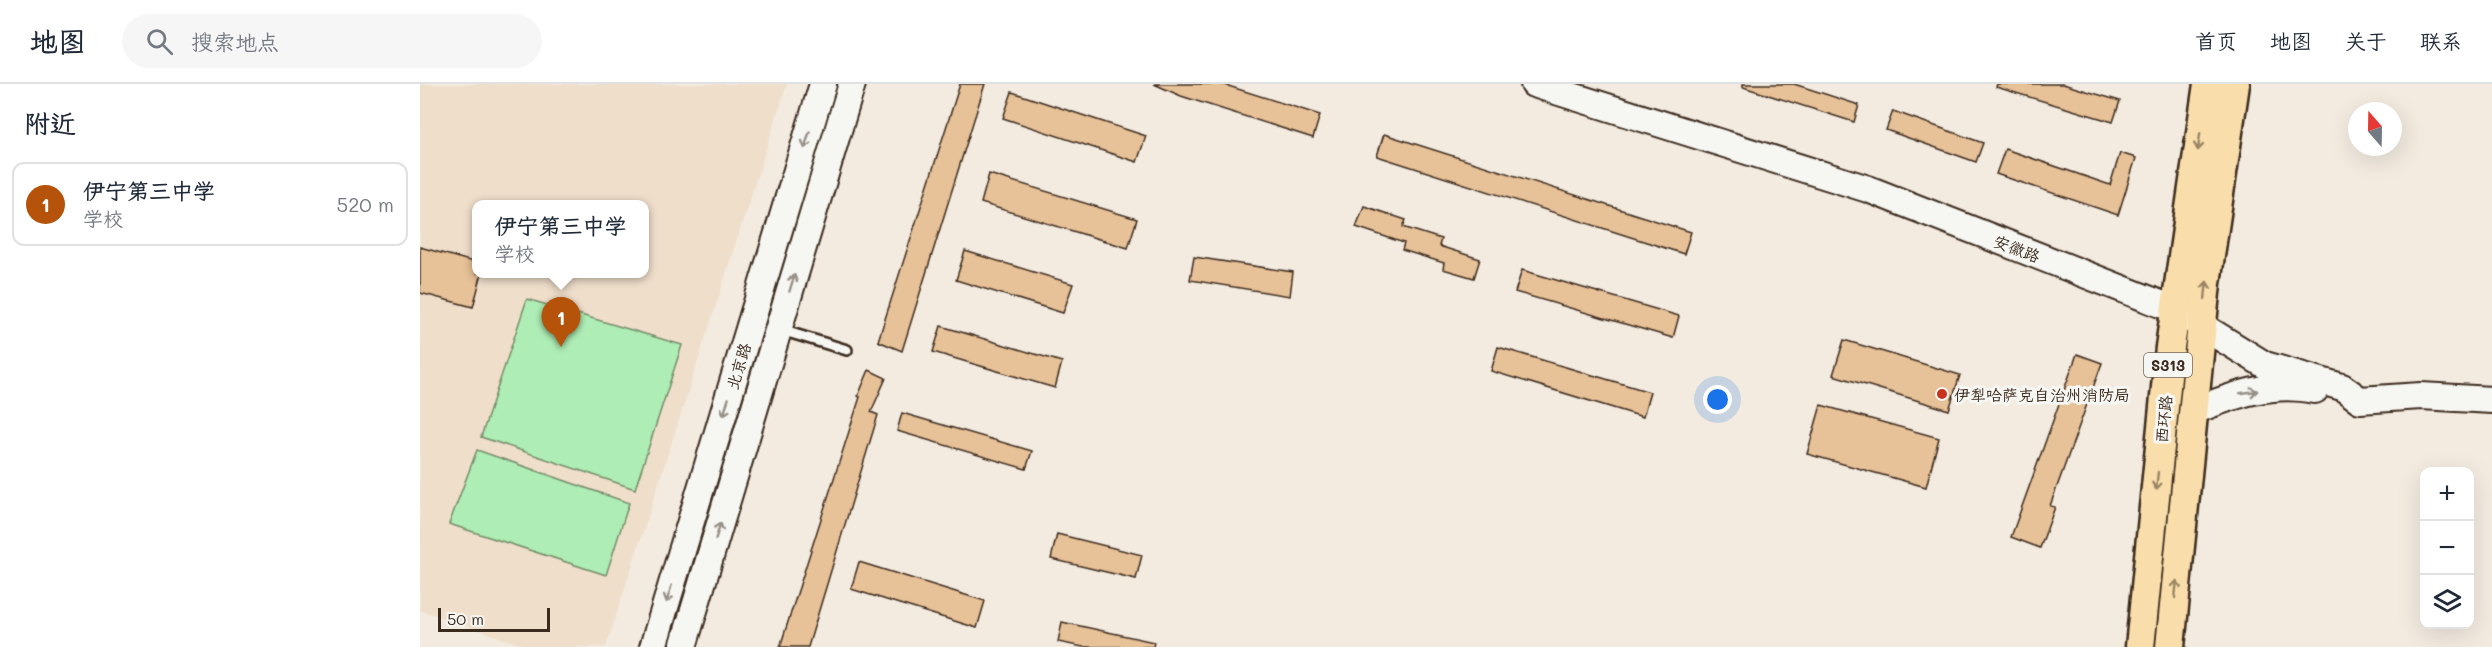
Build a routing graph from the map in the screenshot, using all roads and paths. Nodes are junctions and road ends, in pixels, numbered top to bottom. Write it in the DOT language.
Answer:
graph roads {
  1 [pos="824,84"];
  2 [pos="852,84"];
  3 [pos="1534,84"];
  4 [pos="2208,84"];
  5 [pos="2235,84"];
  6 [pos="2176,310"];
  7 [pos="2202,328"];
  8 [pos="778,330"];
  9 [pos="847,350"];
  10 [pos="2360,400"];
  11 [pos="2492,400"];
  12 [pos="2194,411"];
  13 [pos="2492,415"];
  14 [pos="653,647"];
  15 [pos="683,647"];
  16 [pos="2140,647"];
  17 [pos="2170,647"];
  1 -- 14 [label="street, 北京路, one-way"];
  8 -- 2 [label="street, 北京路, one-way"];
  3 -- 6 [label="street, 安徽路"];
  4 -- 6 [label="main road, 西环路 / S313, one-way"];
  7 -- 5 [label="main road, 西环路 / S313, one-way"];
  6 -- 7 [label="street, 安徽路"];
  6 -- 16 [label="main road, 西环路 / S313, one-way"];
  7 -- 10 [label="street, 安徽路"];
  7 -- 12 [label="main road, 西环路 / S313"];
  8 -- 9 [label="lane"];
  15 -- 8 [label="street, 北京路, one-way"];
  10 -- 11 [label="street"];
  12 -- 10 [label="street, one-way"];
  10 -- 13 [label="street"];
  17 -- 12 [label="main road, 西环路 / S313, one-way"];
}
